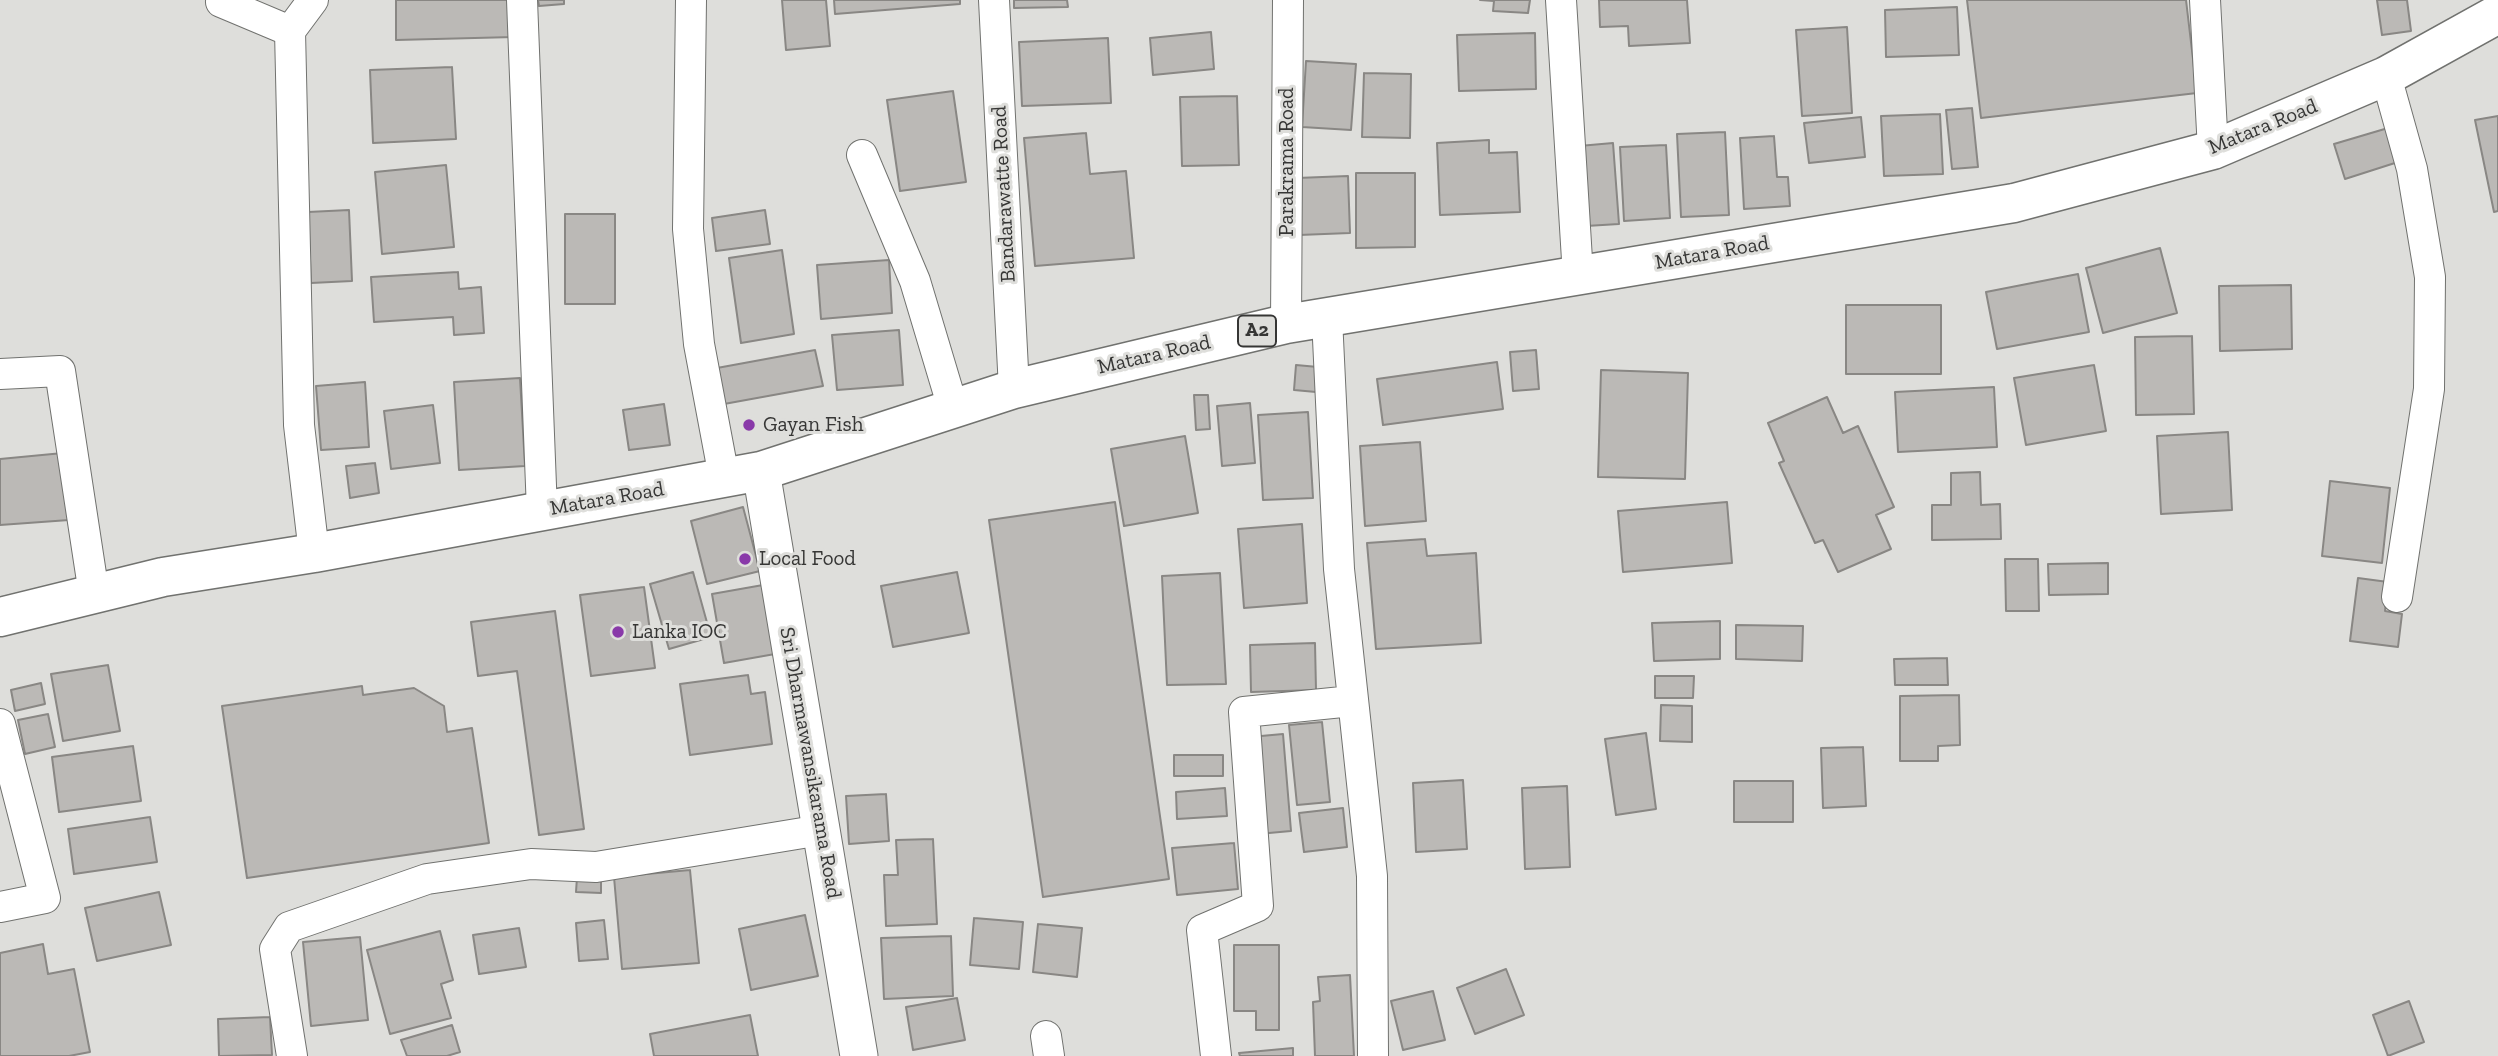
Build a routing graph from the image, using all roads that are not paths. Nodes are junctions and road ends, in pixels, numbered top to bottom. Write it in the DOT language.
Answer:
graph roads {
  1 [pos="313,0"];
  2 [pos="523,0"];
  3 [pos="691,0"];
  4 [pos="994,0"];
  5 [pos="1288,0"];
  6 [pos="1561,0"];
  7 [pos="2205,0"];
  8 [pos="221,2"];
  9 [pos="2498,14"];
  10 [pos="290,30"];
  11 [pos="2386,76"];
  12 [pos="2213,150"];
  13 [pos="862,155"];
  14 [pos="1577,276"];
  15 [pos="1328,318"];
  16 [pos="1286,324"];
  17 [pos="0,374"];
  18 [pos="1014,388"];
  19 [pos="953,408"];
  20 [pos="743,474"];
  21 [pos="542,511"];
  22 [pos="314,553"];
  23 [pos="94,594"];
  24 [pos="2397,597"];
  25 [pos="0,617"];
  26 [pos="1352,701"];
  27 [pos="0,724"];
  28 [pos="821,830"];
  29 [pos="0,907"];
  30 [pos="292,1056"];
  31 [pos="859,1056"];
  32 [pos="1216,1056"];
  33 [pos="1373,1056"];
  1 -- 10 [label="street"];
  2 -- 21 [label="street"];
  3 -- 20 [label="street"];
  4 -- 18 [label="street, Bandarawatte Road"];
  5 -- 16 [label="street, Parakrama Road"];
  6 -- 14 [label="street"];
  7 -- 12 [label="street"];
  8 -- 10 [label="street"];
  9 -- 11 [label="highway, Matara Road / A2"];
  10 -- 22 [label="street"];
  11 -- 12 [label="highway, Matara Road / A2"];
  11 -- 24 [label="street"];
  12 -- 14 [label="highway, Matara Road / A2"];
  13 -- 19 [label="street"];
  14 -- 15 [label="highway, Matara Road / A2"];
  15 -- 16 [label="highway, Matara Road / A2"];
  15 -- 26 [label="street"];
  16 -- 18 [label="highway, Matara Road / A2"];
  17 -- 23 [label="street"];
  18 -- 19 [label="highway, Matara Road / A2"];
  19 -- 20 [label="highway, Matara Road / A2"];
  20 -- 21 [label="highway, Matara Road / A2"];
  20 -- 28 [label="street, Sri Dharmawansikarama Road"];
  21 -- 22 [label="highway, Matara Road / A2"];
  22 -- 23 [label="highway, Matara Road / A2"];
  23 -- 25 [label="highway, Matara Road / A2"];
  26 -- 32 [label="street"];
  26 -- 33 [label="street"];
  27 -- 29 [label="street"];
  28 -- 30 [label="street"];
  28 -- 31 [label="street, Sri Dharmawansikarama Road"];
}
